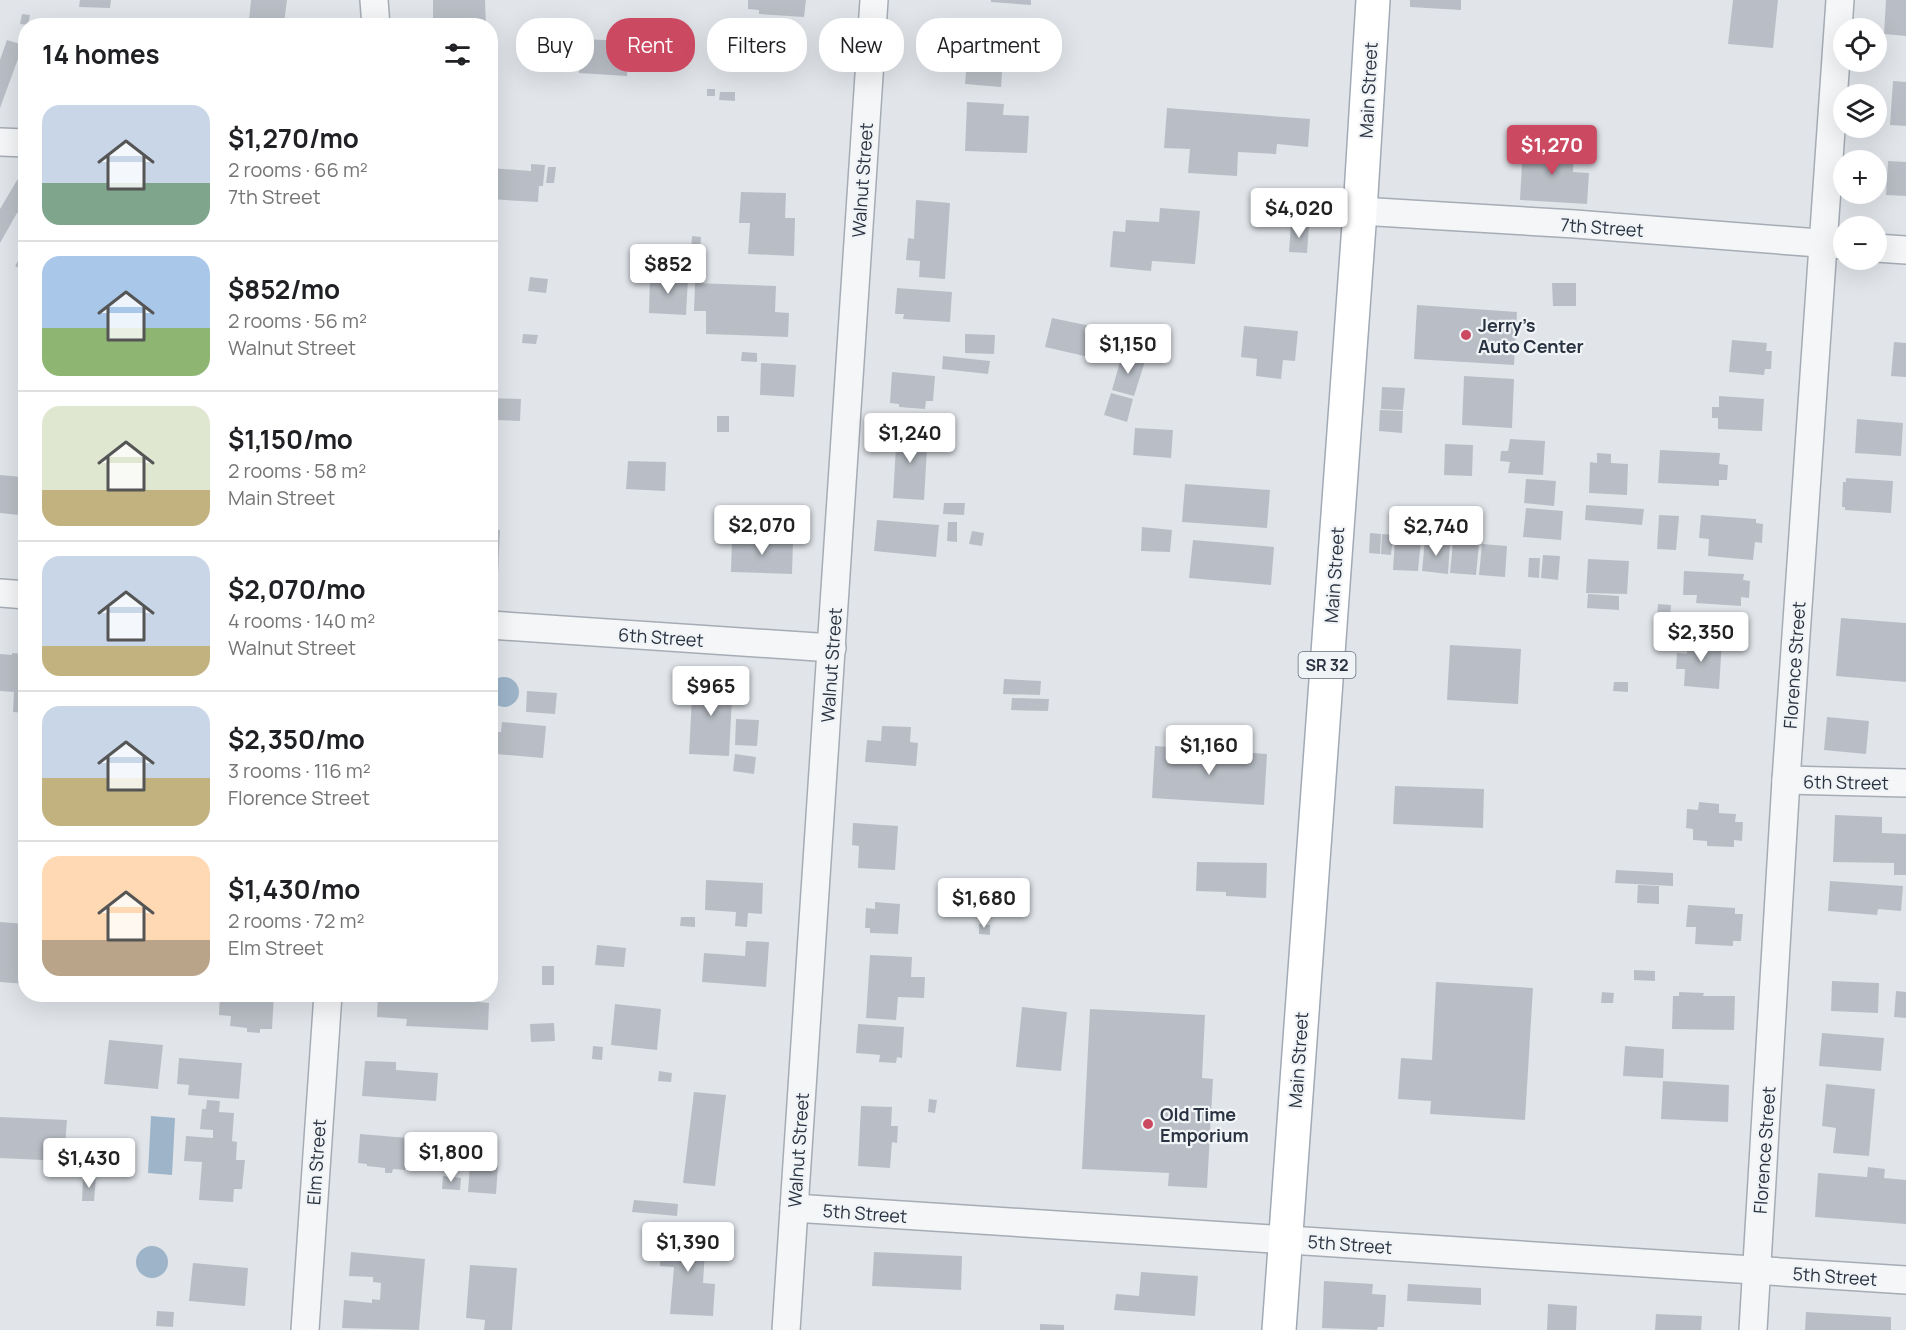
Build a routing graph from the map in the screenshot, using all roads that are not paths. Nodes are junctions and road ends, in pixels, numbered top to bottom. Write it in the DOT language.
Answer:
graph roads {
  1 [pos="374,0"];
  2 [pos="874,0"];
  3 [pos="1373,0"];
  4 [pos="1840,0"];
  5 [pos="375,18"];
  6 [pos="0,142"];
  7 [pos="18,143"];
  8 [pos="1360,211"];
  9 [pos="1834,216"];
  10 [pos="1833,245"];
  11 [pos="1887,249"];
  12 [pos="1906,250"];
  13 [pos="0,593"];
  14 [pos="18,594"];
  15 [pos="498,626"];
  16 [pos="832,648"];
  17 [pos="1786,780"];
  18 [pos="1906,783"];
  19 [pos="327,1002"];
  20 [pos="794,1209"];
  21 [pos="1286,1240"];
  22 [pos="1755,1270"];
  23 [pos="1906,1280"];
  24 [pos="305,1330"];
  25 [pos="786,1330"];
  26 [pos="1279,1330"];
  27 [pos="1753,1330"];
  1 -- 5 [label="street"];
  2 -- 16 [label="street, Walnut Street"];
  3 -- 8 [label="main road, Main Street / SR 32"];
  4 -- 9 [label="street, Florence Street"];
  6 -- 7 [label="street"];
  8 -- 10 [label="street, 7th Street"];
  8 -- 21 [label="main road, Main Street / SR 32"];
  10 -- 17 [label="street, Florence Street"];
  11 -- 12 [label="street"];
  13 -- 14 [label="street"];
  15 -- 16 [label="street, 6th Street"];
  16 -- 20 [label="street, Walnut Street"];
  17 -- 18 [label="street, 6th Street"];
  17 -- 22 [label="street, Florence Street"];
  19 -- 24 [label="street, Elm Street"];
  20 -- 21 [label="street, 5th Street"];
  20 -- 25 [label="street, Walnut Street"];
  21 -- 22 [label="street, 5th Street"];
  21 -- 26 [label="main road, Main Street / SR 32"];
  22 -- 23 [label="street, 5th Street"];
  22 -- 27 [label="street, Florence Street"];
}
